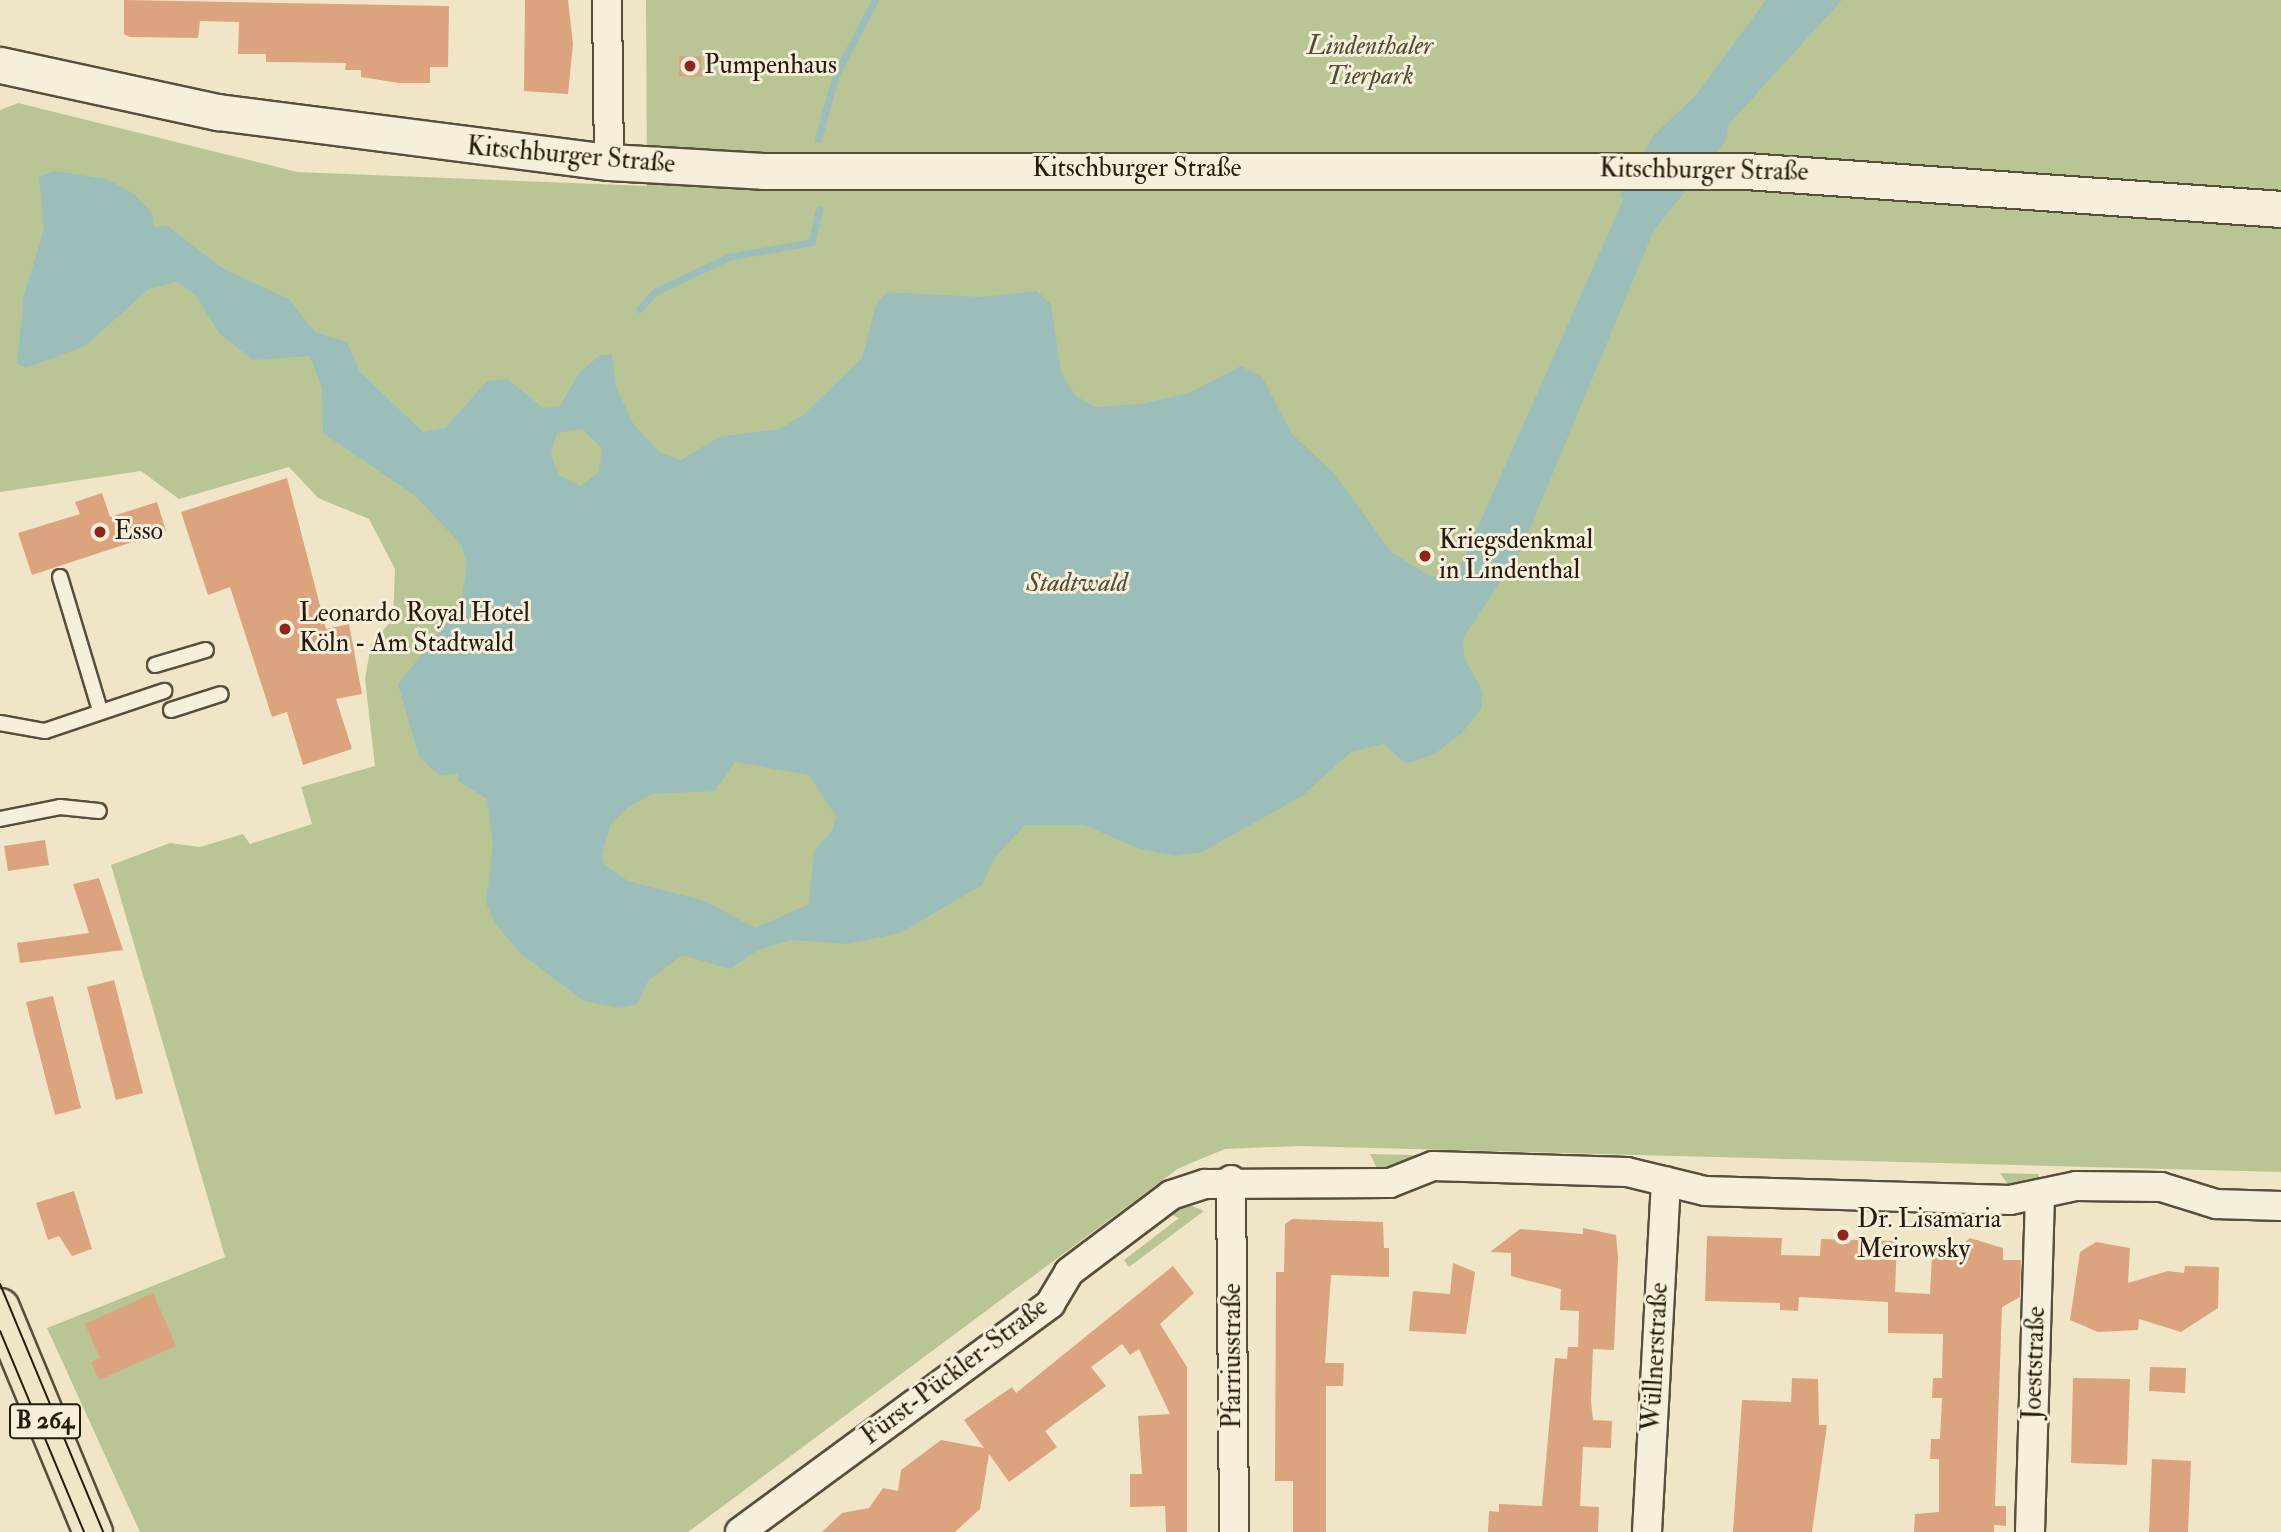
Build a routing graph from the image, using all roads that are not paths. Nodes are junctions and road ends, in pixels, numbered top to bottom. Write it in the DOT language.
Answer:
graph roads {
  1 [pos="607,0"];
  2 [pos="0,65"];
  3 [pos="609,162"];
  4 [pos="2281,209"];
  5 [pos="60,577"];
  6 [pos="206,650"];
  7 [pos="155,665"];
  8 [pos="164,691"];
  9 [pos="220,694"];
  10 [pos="100,710"];
  11 [pos="171,710"];
  12 [pos="0,723"];
  13 [pos="99,811"];
  14 [pos="0,819"];
  15 [pos="1231,1180"];
  16 [pos="1666,1182"];
  17 [pos="2040,1194"];
  18 [pos="2281,1206"];
  19 [pos="0,1308"];
  20 [pos="93,1532"];
  21 [pos="740,1532"];
  22 [pos="1234,1532"];
  23 [pos="1647,1532"];
  24 [pos="2031,1532"];
  1 -- 3 [label="street"];
  2 -- 3 [label="street, Kitschburger Straße"];
  3 -- 4 [label="street, Kitschburger Straße"];
  5 -- 10 [label="lane"];
  6 -- 7 [label="lane"];
  8 -- 10 [label="lane"];
  9 -- 11 [label="lane"];
  10 -- 12 [label="lane"];
  13 -- 14 [label="lane"];
  15 -- 16 [label="street, Fürst-Pückler-Straße"];
  15 -- 21 [label="street, Fürst-Pückler-Straße"];
  15 -- 22 [label="street, Pfarriusstraße"];
  16 -- 17 [label="street, Fürst-Pückler-Straße"];
  16 -- 23 [label="street, Wüllnerstraße"];
  17 -- 18 [label="street, Fürst-Pückler-Straße"];
  17 -- 24 [label="street, Joeststraße"];
  19 -- 20 [label="main road, B 264"];
}
